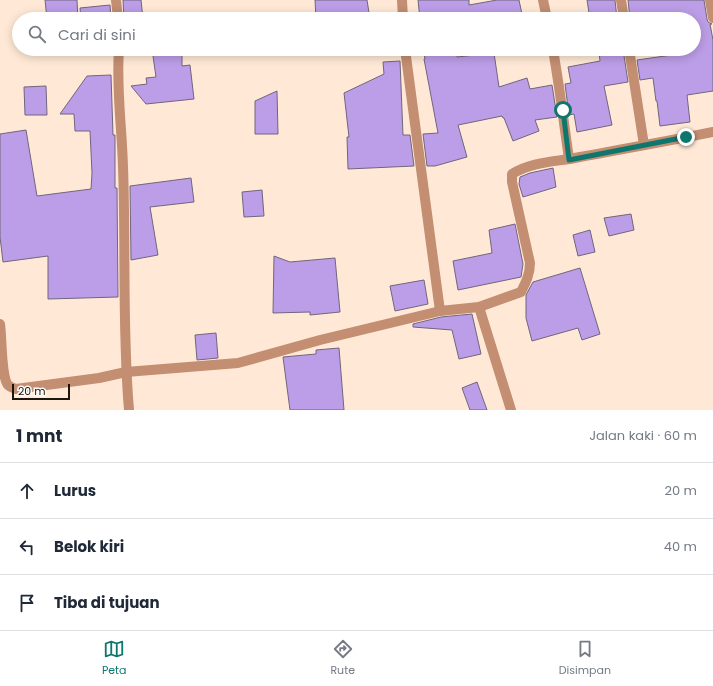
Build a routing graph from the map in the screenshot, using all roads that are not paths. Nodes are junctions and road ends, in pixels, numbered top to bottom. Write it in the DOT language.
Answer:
graph roads {
  1 [pos="116,0"];
  2 [pos="402,0"];
  3 [pos="543,0"];
  4 [pos="620,0"];
  5 [pos="710,0"];
  6 [pos="117,12"];
  7 [pos="403,12"];
  8 [pos="546,12"];
  9 [pos="623,12"];
  10 [pos="713,18"];
  11 [pos="119,56"];
  12 [pos="406,56"];
  13 [pos="554,56"];
  14 [pos="629,56"];
  15 [pos="713,132"];
  16 [pos="644,145"];
  17 [pos="569,160"];
  18 [pos="479,307"];
  19 [pos="440,311"];
  20 [pos="0,324"];
  21 [pos="126,372"];
  22 [pos="129,410"];
  23 [pos="511,410"];
  1 -- 6 [label="street"];
  2 -- 7 [label="street"];
  3 -- 8 [label="street"];
  4 -- 9 [label="street"];
  5 -- 10 [label="street"];
  11 -- 21 [label="street"];
  12 -- 19 [label="street"];
  13 -- 17 [label="street"];
  14 -- 16 [label="street"];
  15 -- 16 [label="street"];
  16 -- 17 [label="street"];
  17 -- 18 [label="street"];
  18 -- 19 [label="street"];
  18 -- 23 [label="street"];
  19 -- 21 [label="street"];
  20 -- 21 [label="street"];
  21 -- 22 [label="street"];
}
